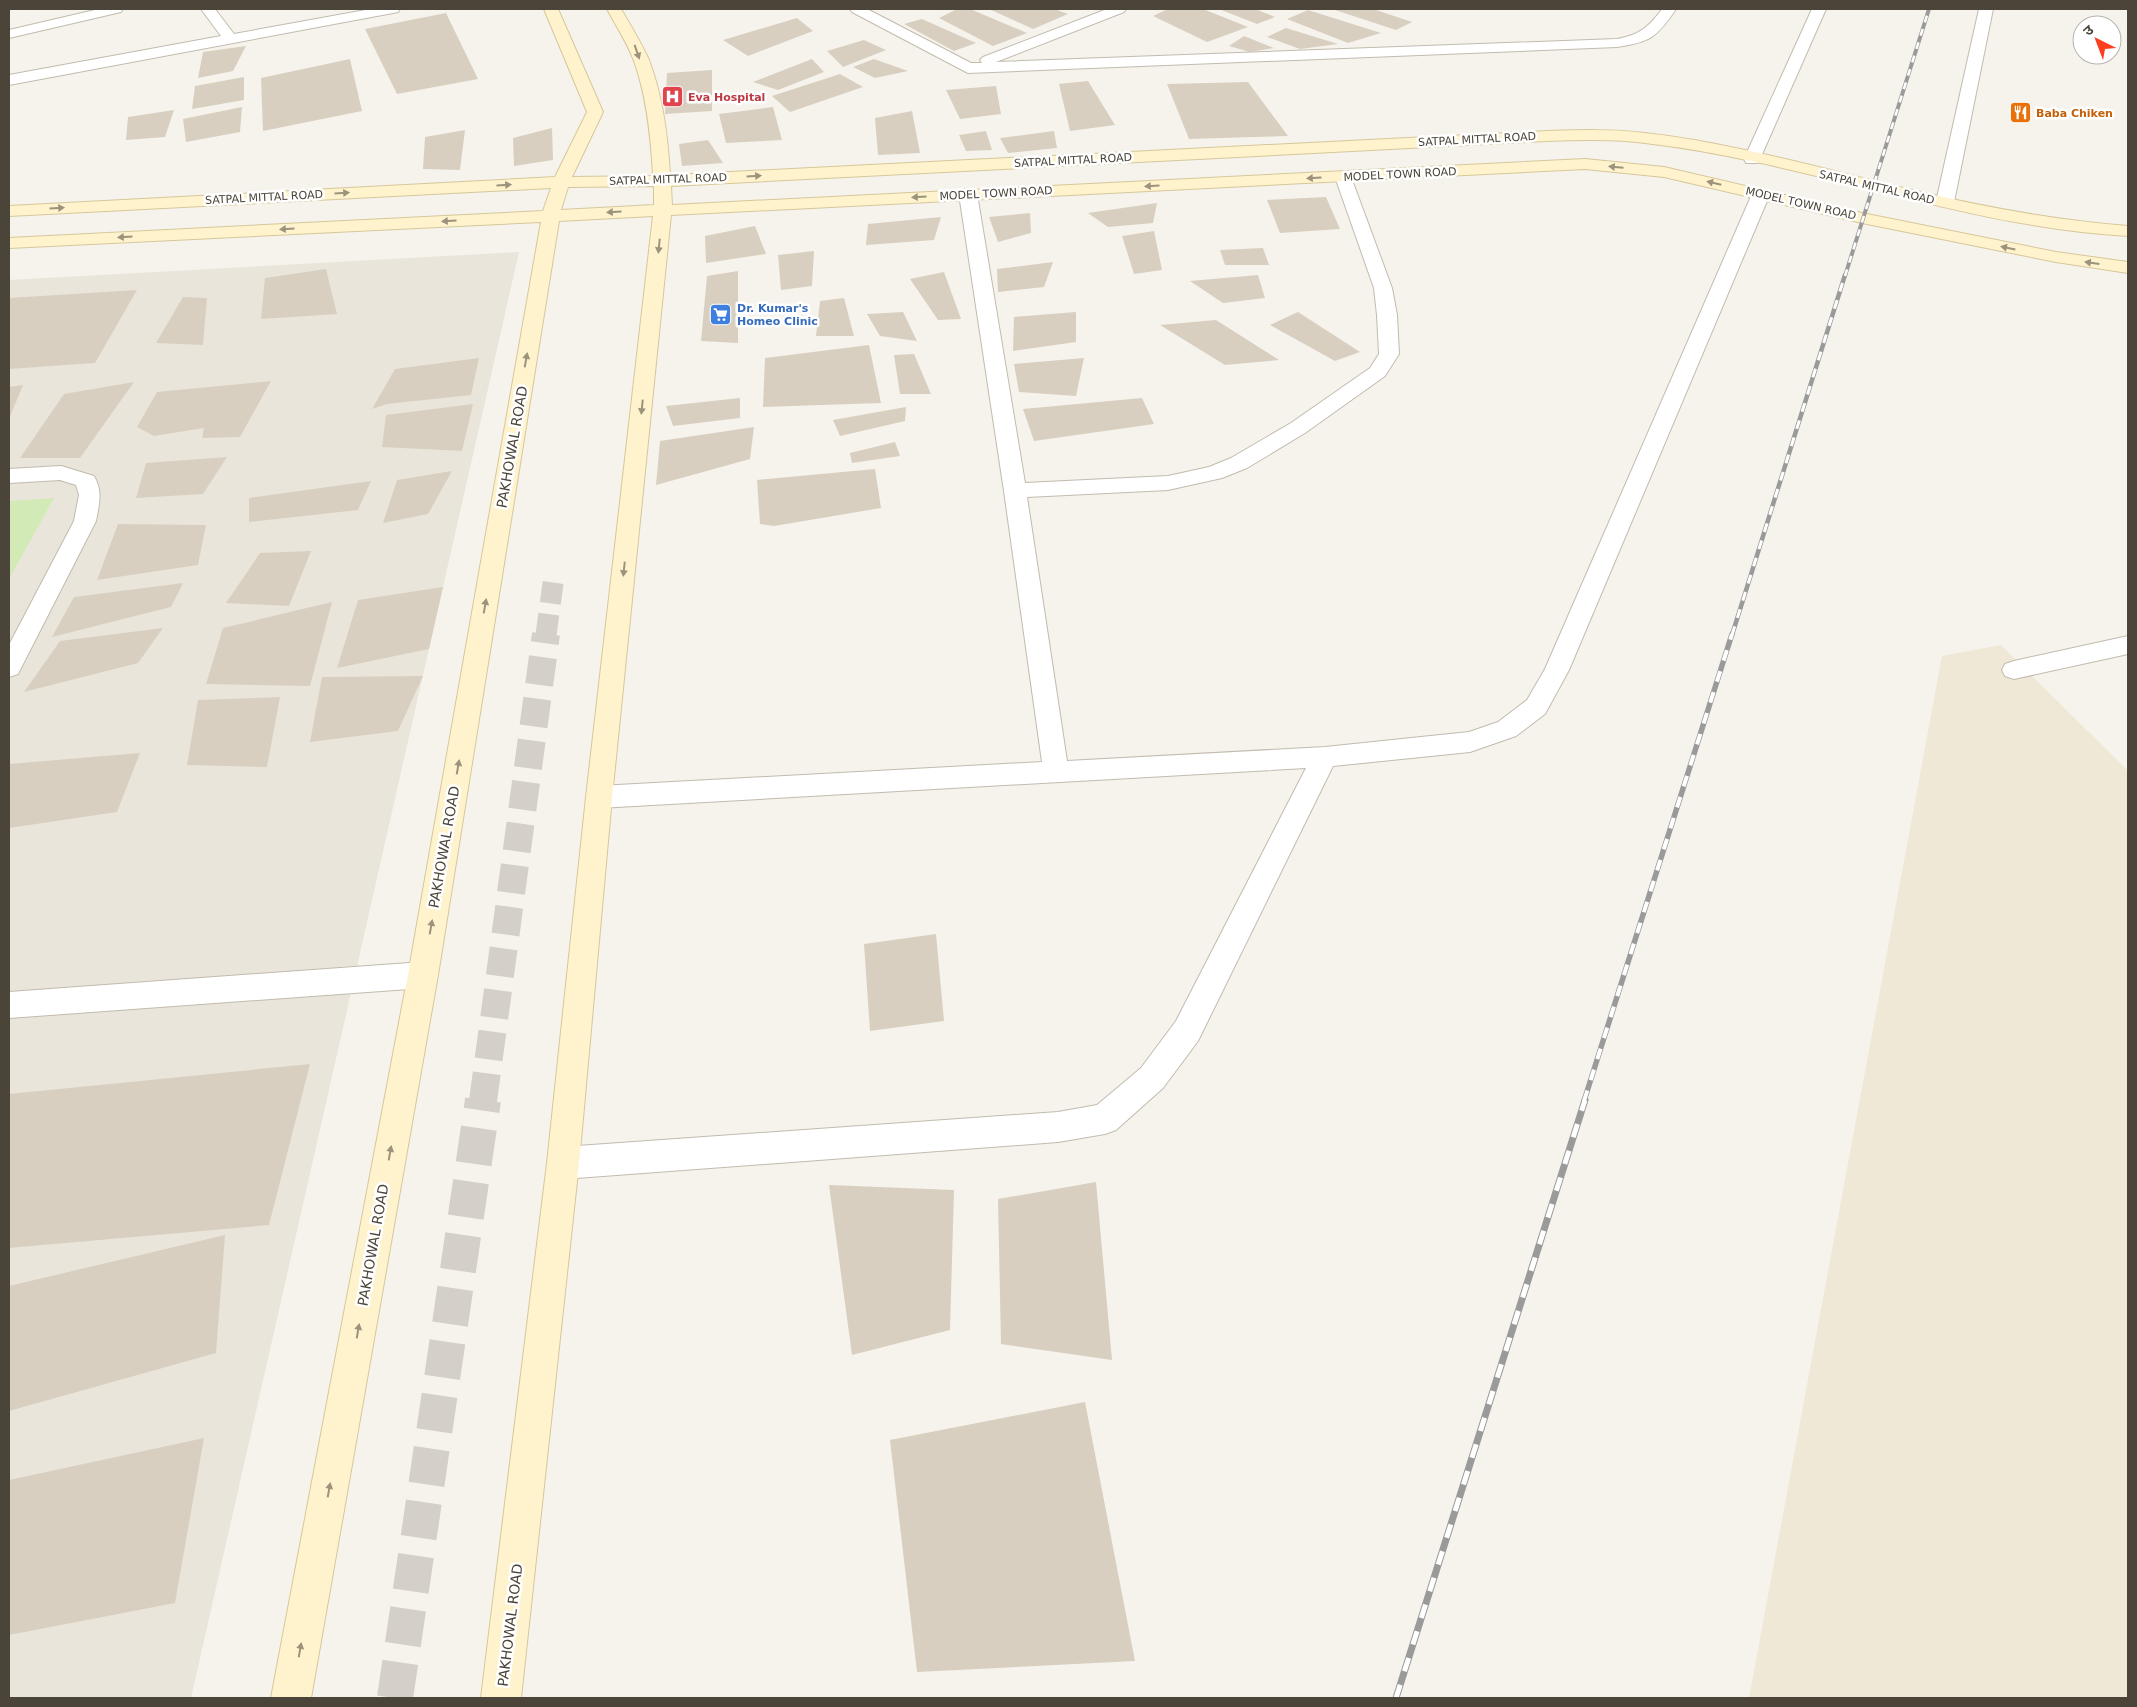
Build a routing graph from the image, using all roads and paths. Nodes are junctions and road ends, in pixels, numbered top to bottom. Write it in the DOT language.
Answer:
graph roads {
  1 [pos="116,9"];
  2 [pos="208,9"];
  3 [pos="393,9"];
  4 [pos="551,9"];
  5 [pos="614,9"];
  6 [pos="857,9"];
  7 [pos="1119,9"];
  8 [pos="1669,9"];
  9 [pos="1819,9"];
  10 [pos="1986,9"];
  11 [pos="9,34"];
  12 [pos="230,38"];
  13 [pos="968,68"];
  14 [pos="9,80"];
  15 [pos="1752,159"];
  16 [pos="1343,177"];
  17 [pos="662,181"];
  18 [pos="561,182"];
  19 [pos="968,194"];
  20 [pos="1761,194"];
  21 [pos="1945,202"];
  22 [pos="663,209"];
  23 [pos="9,211"];
  24 [pos="550,215"];
  25 [pos="2128,224"];
  26 [pos="2128,231"];
  27 [pos="9,243"];
  28 [pos="2128,268"];
  29 [pos="9,476"];
  30 [pos="1015,491"];
  31 [pos="2128,645"];
  32 [pos="9,668"];
  33 [pos="2014,670"];
  34 [pos="1325,758"];
  35 [pos="1056,772"];
  36 [pos="599,797"];
  37 [pos="422,975"];
  38 [pos="9,1006"];
  39 [pos="562,1163"];
  40 [pos="291,1698"];
  41 [pos="501,1698"];
  1 -- 11 [label="street"];
  2 -- 12 [label="street"];
  3 -- 12 [label="street"];
  4 -- 18 [label="street, PAKHOWAL ROAD"];
  5 -- 17 [label="street, PAKHOWAL ROAD, one-way"];
  6 -- 13 [label="street"];
  7 -- 13 [label="street"];
  8 -- 13 [label="street"];
  9 -- 15 [label="street"];
  10 -- 21 [label="street"];
  12 -- 14 [label="street"];
  17 -- 15 [label="street, SATPAL MITTAL ROAD, one-way"];
  15 -- 21 [label="street, SATPAL MITTAL ROAD"];
  16 -- 19 [label="street, MODEL TOWN ROAD, one-way"];
  20 -- 16 [label="street, MODEL TOWN ROAD, one-way"];
  16 -- 30 [label="street"];
  17 -- 18 [label="street, SATPAL MITTAL ROAD"];
  17 -- 22 [label="street, PAKHOWAL ROAD"];
  23 -- 18 [label="street, SATPAL MITTAL ROAD, one-way"];
  18 -- 24 [label="street, PAKHOWAL ROAD"];
  19 -- 22 [label="street, MODEL TOWN ROAD, one-way"];
  19 -- 30 [label="street"];
  28 -- 20 [label="street, MODEL TOWN ROAD, one-way"];
  20 -- 34 [label="street"];
  21 -- 26 [label="street, SATPAL MITTAL ROAD"];
  22 -- 24 [label="street, MODEL TOWN ROAD, one-way"];
  22 -- 36 [label="street, PAKHOWAL ROAD, one-way"];
  24 -- 27 [label="street, one-way"];
  37 -- 24 [label="street, PAKHOWAL ROAD, one-way"];
  25 -- 26 [label="street"];
  29 -- 32 [label="street"];
  30 -- 35 [label="street"];
  31 -- 33 [label="street"];
  34 -- 35 [label="street"];
  34 -- 39 [label="street"];
  35 -- 36 [label="street"];
  36 -- 39 [label="street, PAKHOWAL ROAD"];
  37 -- 38 [label="street"];
  40 -- 37 [label="street, PAKHOWAL ROAD, one-way"];
  39 -- 41 [label="street, PAKHOWAL ROAD"];
}
